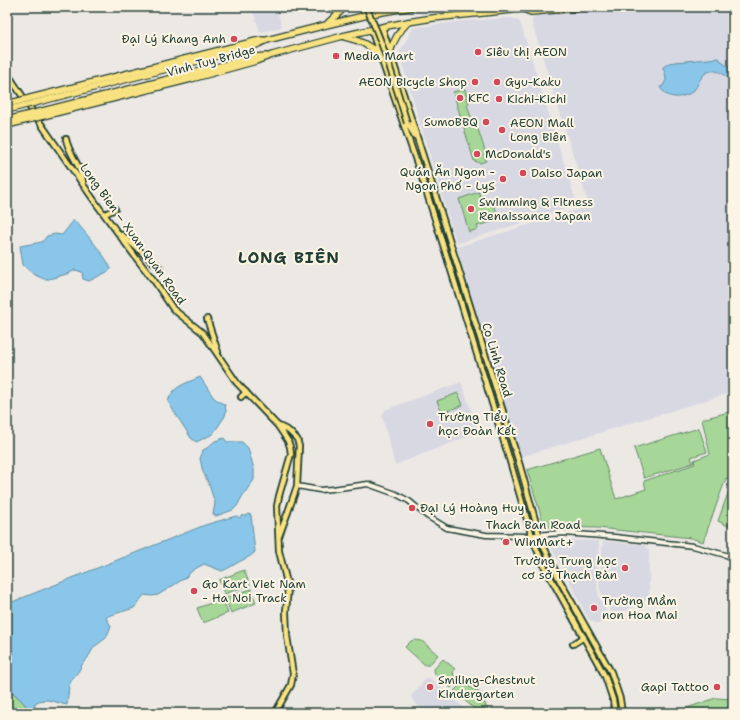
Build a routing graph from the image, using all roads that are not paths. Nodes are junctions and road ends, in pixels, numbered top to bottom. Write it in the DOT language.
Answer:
graph roads {
  1 [pos="346,7"];
  2 [pos="362,7"];
  3 [pos="366,7"];
  4 [pos="412,7"];
  5 [pos="591,7"];
  6 [pos="403,8"];
  7 [pos="375,10"];
  8 [pos="365,15"];
  9 [pos="408,22"];
  10 [pos="326,24"];
  11 [pos="382,27"];
  12 [pos="371,29"];
  13 [pos="343,36"];
  14 [pos="227,51"];
  15 [pos="390,52"];
  16 [pos="380,55"];
  17 [pos="230,66"];
  18 [pos="7,73"];
  19 [pos="7,104"];
  20 [pos="7,110"];
  21 [pos="7,120"];
  22 [pos="407,123"];
  23 [pos="7,126"];
  24 [pos="66,139"];
  25 [pos="419,142"];
  26 [pos="410,144"];
  27 [pos="83,184"];
  28 [pos="115,209"];
  29 [pos="105,214"];
  30 [pos="116,230"];
  31 [pos="160,268"];
  32 [pos="207,319"];
  33 [pos="219,355"];
  34 [pos="246,392"];
  35 [pos="241,397"];
  36 [pos="278,426"];
  37 [pos="297,486"];
  38 [pos="540,535"];
  39 [pos="531,536"];
  40 [pos="278,537"];
  41 [pos="733,557"];
  42 [pos="584,637"];
  43 [pos="573,644"];
  44 [pos="276,712"];
  45 [pos="615,713"];
  46 [pos="622,713"];
  1 -- 10 [label="highway"];
  2 -- 8 [label="main road"];
  3 -- 22 [label="main road, bridge"];
  4 -- 6 [label="highway, Vinh Tuy Bridge"];
  5 -- 9 [label="highway, Vinh Tuy Bridge"];
  6 -- 7 [label="highway, Vinh Tuy Bridge"];
  7 -- 8 [label="highway, Vinh Tuy Bridge"];
  8 -- 10 [label="highway, Vinh Tuy Bridge"];
  9 -- 11 [label="highway, Vinh Tuy Bridge"];
  9 -- 15 [label="highway"];
  10 -- 14 [label="highway, Vinh Tuy Bridge"];
  11 -- 12 [label="highway, Vinh Tuy Bridge"];
  11 -- 15 [label="main road, Co Linh Road"];
  12 -- 13 [label="highway, Vinh Tuy Bridge"];
  12 -- 16 [label="main road, Co Linh Road"];
  13 -- 16 [label="highway"];
  13 -- 17 [label="highway, Vinh Tuy Bridge"];
  14 -- 19 [label="highway, Vinh Tuy Bridge, bridge"];
  14 -- 20 [label="highway, Vinh Tuy Bridge, bridge"];
  15 -- 16 [label="main road"];
  15 -- 25 [label="main road, Co Linh Road"];
  16 -- 26 [label="main road, Co Linh Road"];
  17 -- 21 [label="highway, Vinh Tuy Bridge, bridge"];
  17 -- 23 [label="highway, Vinh Tuy Bridge, bridge"];
  18 -- 27 [label="main road, Long Bien – Xuan Quan Road"];
  22 -- 25 [label="main road"];
  22 -- 26 [label="main road"];
  24 -- 27 [label="main road"];
  25 -- 38 [label="main road, Co Linh Road"];
  26 -- 39 [label="main road, Co Linh Road"];
  27 -- 29 [label="main road, Long Bien – Xuan Quan Road"];
  28 -- 29 [label="main road"];
  29 -- 30 [label="main road, Long Bien – Xuan Quan Road"];
  30 -- 31 [label="main road"];
  30 -- 33 [label="main road, Long Bien – Xuan Quan Road"];
  32 -- 33 [label="main road"];
  33 -- 34 [label="main road, Long Bien – Xuan Quan Road"];
  34 -- 35 [label="main road"];
  34 -- 36 [label="main road, Long Bien – Xuan Quan Road"];
  36 -- 37 [label="main road"];
  36 -- 40 [label="main road, Long Bien – Xuan Quan Road"];
  37 -- 39 [label="main road, Thach Ban Road"];
  37 -- 40 [label="main road"];
  38 -- 39 [label="main road, Thach Ban Road"];
  38 -- 41 [label="main road, Thach Ban Road"];
  38 -- 46 [label="main road, Co Linh Road"];
  39 -- 42 [label="main road, Co Linh Road"];
  40 -- 44 [label="main road, Long Bien – Xuan Quan Road"];
  42 -- 43 [label="main road"];
  42 -- 45 [label="main road, Co Linh Road"];
}
